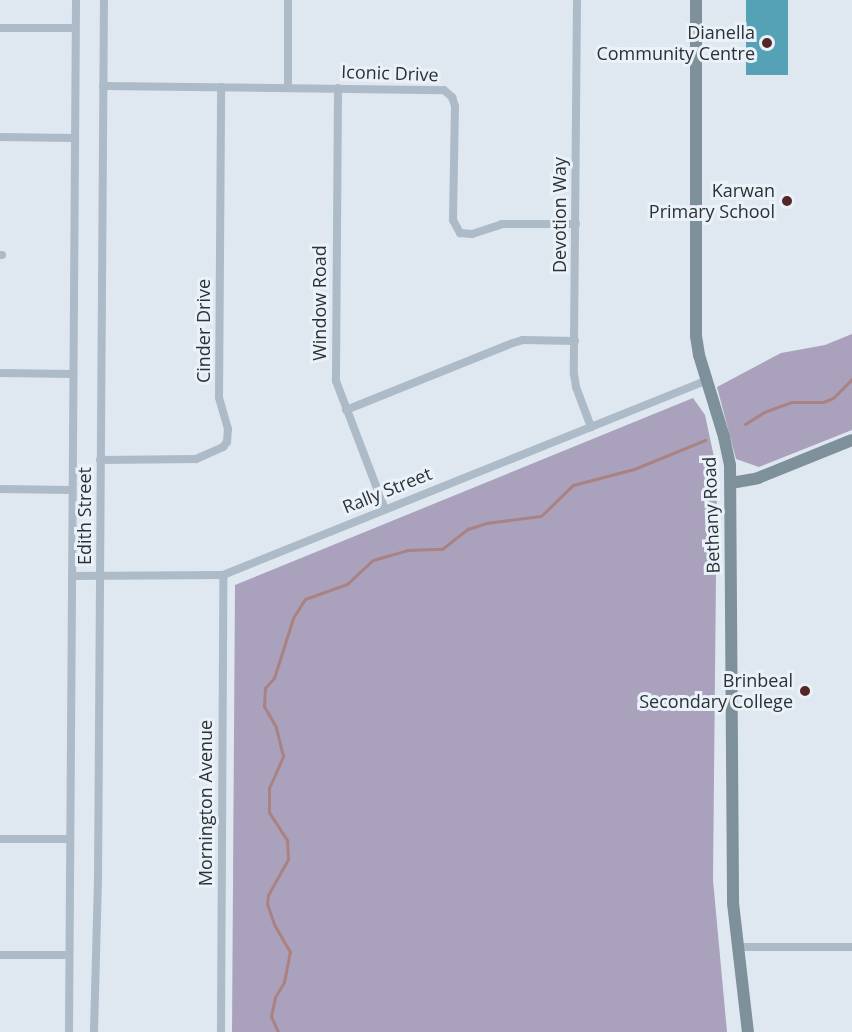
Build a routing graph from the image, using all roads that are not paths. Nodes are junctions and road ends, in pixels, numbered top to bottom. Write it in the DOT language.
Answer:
graph roads {
  1 [pos="76,0"];
  2 [pos="104,0"];
  3 [pos="288,0"];
  4 [pos="577,0"];
  5 [pos="696,0"];
  6 [pos="0,27"];
  7 [pos="75,28"];
  8 [pos="103,86"];
  9 [pos="221,87"];
  10 [pos="288,88"];
  11 [pos="338,88"];
  12 [pos="0,137"];
  13 [pos="75,138"];
  14 [pos="576,224"];
  15 [pos="575,340"];
  16 [pos="0,373"];
  17 [pos="73,374"];
  18 [pos="705,381"];
  19 [pos="346,411"];
  20 [pos="591,427"];
  21 [pos="852,440"];
  22 [pos="100,460"];
  23 [pos="730,483"];
  24 [pos="0,489"];
  25 [pos="72,490"];
  26 [pos="386,509"];
  27 [pos="223,575"];
  28 [pos="72,576"];
  29 [pos="100,576"];
  30 [pos="0,839"];
  31 [pos="70,839"];
  32 [pos="852,947"];
  33 [pos="736,948"];
  34 [pos="0,955"];
  35 [pos="69,955"];
  36 [pos="69,1032"];
  37 [pos="94,1032"];
  38 [pos="221,1032"];
  39 [pos="748,1032"];
  1 -- 7 [label="street, Edith Street"];
  2 -- 8 [label="street, Edith Street"];
  3 -- 10 [label="street"];
  4 -- 14 [label="street, Devotion Way"];
  5 -- 18 [label="street, Bethany Road"];
  6 -- 7 [label="street"];
  7 -- 13 [label="street, Edith Street"];
  8 -- 9 [label="street, Iconic Drive"];
  8 -- 22 [label="street, Edith Street"];
  9 -- 10 [label="street, Iconic Drive"];
  9 -- 22 [label="street, Cinder Drive"];
  10 -- 11 [label="street, Iconic Drive"];
  11 -- 14 [label="street, Iconic Drive"];
  11 -- 19 [label="street, Window Road"];
  12 -- 13 [label="street"];
  13 -- 17 [label="street, Edith Street"];
  14 -- 15 [label="street, Devotion Way"];
  15 -- 19 [label="street"];
  15 -- 20 [label="street, Devotion Way"];
  16 -- 17 [label="street"];
  17 -- 25 [label="street, Edith Street"];
  18 -- 20 [label="street, Rally Street"];
  18 -- 23 [label="street, Bethany Road"];
  19 -- 26 [label="street, Window Road"];
  20 -- 26 [label="street, Rally Street"];
  21 -- 23 [label="street"];
  22 -- 29 [label="street, Edith Street"];
  23 -- 33 [label="street, Bethany Road"];
  24 -- 25 [label="street"];
  25 -- 28 [label="street, Edith Street"];
  26 -- 27 [label="street, Rally Street"];
  27 -- 29 [label="street, Rally Street"];
  27 -- 38 [label="street, Mornington Avenue"];
  28 -- 29 [label="street, Rally Street"];
  28 -- 31 [label="street, Edith Street"];
  29 -- 37 [label="street, Edith Street"];
  30 -- 31 [label="street"];
  31 -- 35 [label="street, Edith Street"];
  32 -- 33 [label="street"];
  33 -- 39 [label="street, Bethany Road"];
  34 -- 35 [label="street"];
  35 -- 36 [label="street, Edith Street"];
}
